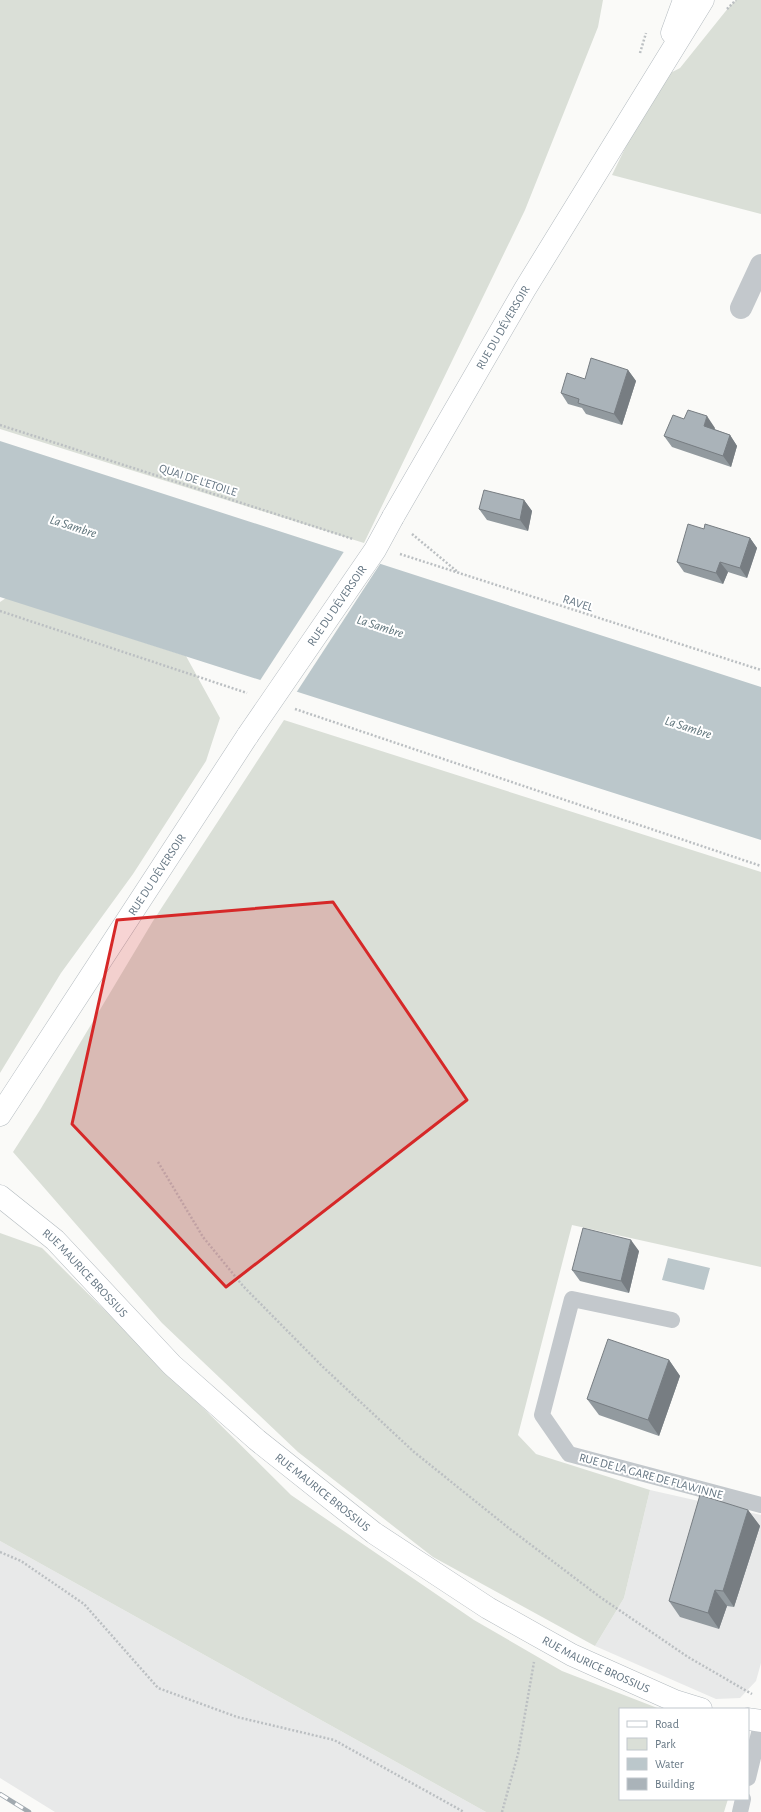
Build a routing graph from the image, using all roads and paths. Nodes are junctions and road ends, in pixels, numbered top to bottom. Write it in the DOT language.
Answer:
graph roads {
  1 [pos="684,0"];
  2 [pos="703,0"];
  3 [pos="736,0"];
  4 [pos="729,7"];
  5 [pos="652,83"];
  6 [pos="761,265"];
  7 [pos="741,308"];
  8 [pos="0,425"];
  9 [pos="393,516"];
  10 [pos="357,541"];
  11 [pos="397,554"];
  12 [pos="460,575"];
  13 [pos="0,611"];
  14 [pos="761,670"];
  15 [pos="248,693"];
  16 [pos="293,708"];
  17 [pos="761,866"];
  18 [pos="0,1115"];
  19 [pos="158,1162"];
  20 [pos="0,1196"];
  21 [pos="672,1320"];
  22 [pos="761,1505"];
  23 [pos="0,1552"];
  24 [pos="539,1636"];
  25 [pos="754,1695"];
  26 [pos="698,1708"];
  27 [pos="749,1719"];
  28 [pos="761,1721"];
  29 [pos="761,1725"];
  30 [pos="749,1774"];
  31 [pos="743,1800"];
  32 [pos="464,1812"];
  33 [pos="502,1812"];
  34 [pos="740,1812"];
  1 -- 5 [label="street, RUE DU DÉVERSOIR"];
  2 -- 5 [label="street, RUE DU DÉVERSOIR"];
  3 -- 4 [label="path"];
  5 -- 9 [label="street, RUE DU DÉVERSOIR"];
  6 -- 7 [label="street"];
  8 -- 10 [label="path, QUAI DE L'ETOILE"];
  9 -- 12 [label="path"];
  9 -- 18 [label="street, RUE DU DÉVERSOIR, bridge"];
  11 -- 12 [label="path, RAVEL"];
  12 -- 14 [label="path, RAVEL"];
  13 -- 15 [label="path"];
  16 -- 17 [label="path"];
  19 -- 25 [label="path"];
  20 -- 24 [label="street, RUE MAURICE BROSSIUS"];
  21 -- 22 [label="lane, RUE DE LA GARE DE FLAWINNE"];
  23 -- 32 [label="path"];
  24 -- 26 [label="street, RUE MAURICE BROSSIUS"];
  24 -- 33 [label="path"];
  27 -- 28 [label="street"];
  29 -- 30 [label="lane"];
  31 -- 34 [label="lane"];
}
